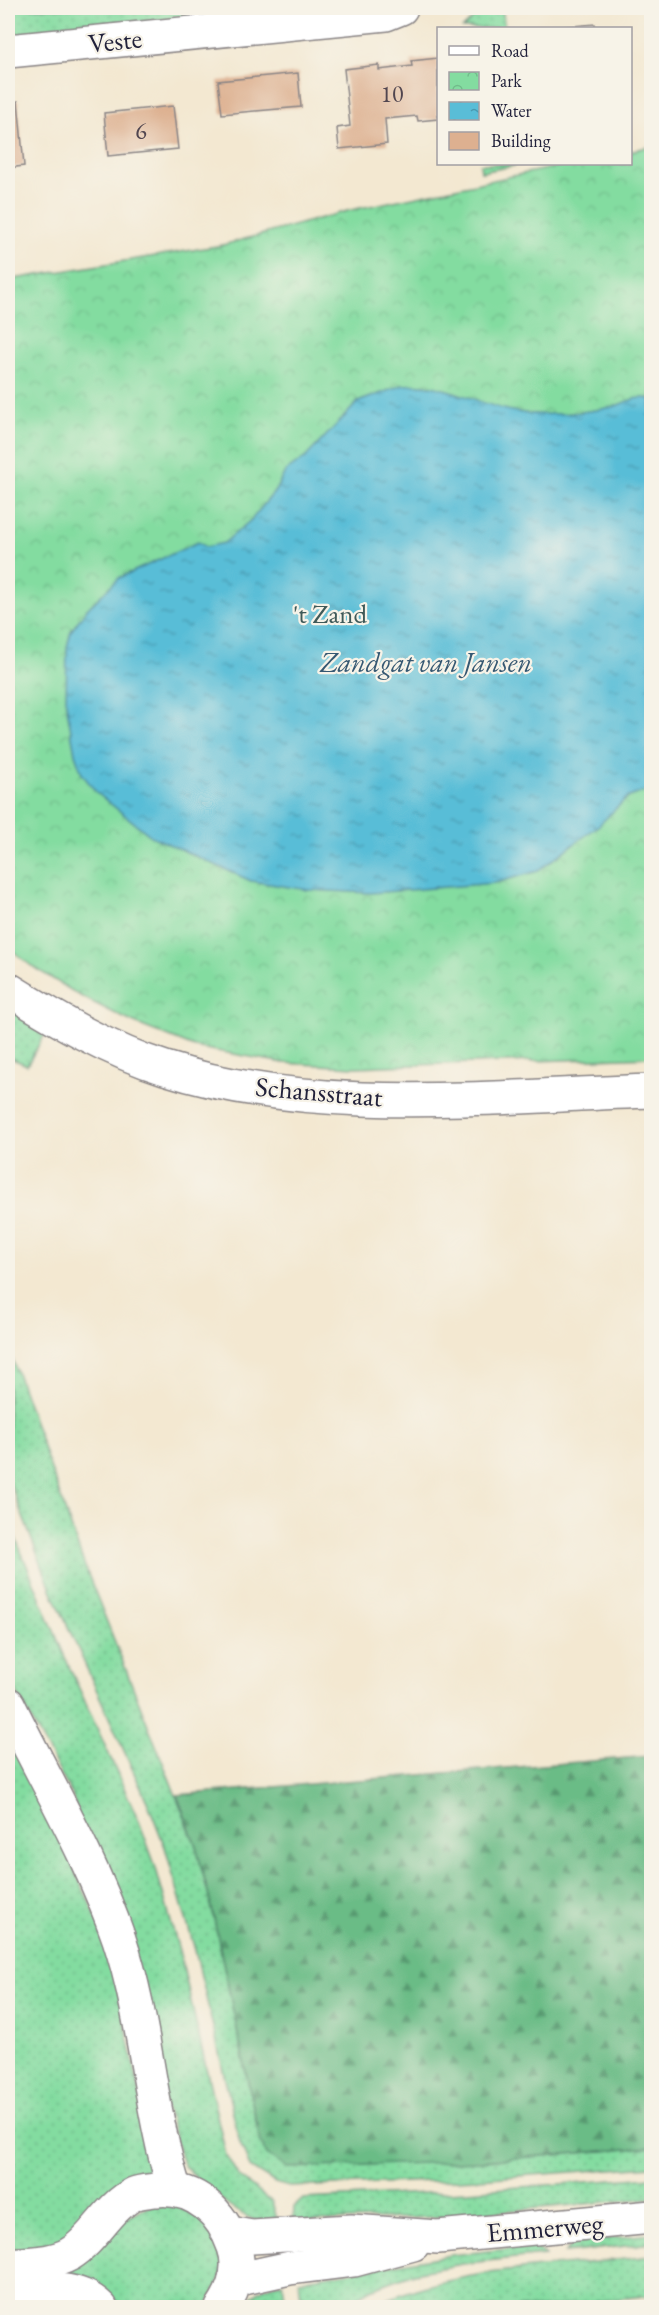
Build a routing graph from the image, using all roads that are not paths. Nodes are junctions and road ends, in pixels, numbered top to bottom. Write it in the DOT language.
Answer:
graph roads {
  1 [pos="401,8"];
  2 [pos="8,51"];
  3 [pos="8,988"];
  4 [pos="651,1091"];
  5 [pos="8,1704"];
  6 [pos="174,2188"];
  7 [pos="651,2217"];
  8 [pos="229,2232"];
  9 [pos="438,2237"];
  10 [pos="8,2265"];
  11 [pos="8,2293"];
  12 [pos="229,2294"];
  13 [pos="100,2307"];
  1 -- 2 [label="main road, Veste"];
  3 -- 4 [label="main road, Schansstraat"];
  5 -- 6 [label="main road"];
  6 -- 8 [label="main road"];
  6 -- 10 [label="main road"];
  7 -- 9 [label="main road, Emmerweg"];
  8 -- 9 [label="main road, Emmerweg"];
  8 -- 12 [label="main road"];
  9 -- 12 [label="main road, Emmerweg"];
  11 -- 13 [label="main road"];
}
